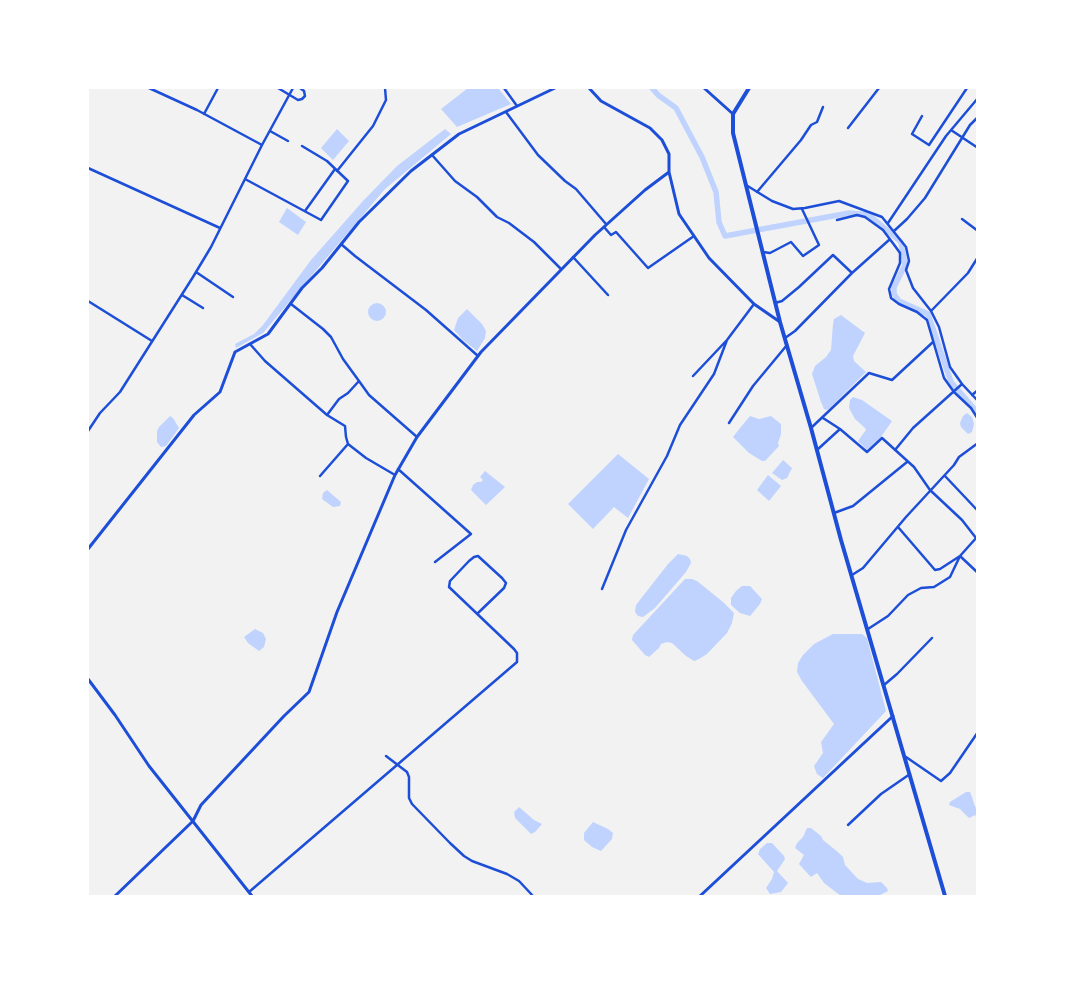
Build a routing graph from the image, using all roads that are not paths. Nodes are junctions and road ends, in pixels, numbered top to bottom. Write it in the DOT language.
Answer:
graph roads {
  1 [pos="150,88"];
  2 [pos="218,88"];
  3 [pos="278,88"];
  4 [pos="293,88"];
  5 [pos="300,88"];
  6 [pos="385,88"];
  7 [pos="504,88"];
  8 [pos="555,88"];
  9 [pos="589,88"];
  10 [pos="704,88"];
  11 [pos="749,88"];
  12 [pos="872,88"];
  13 [pos="967,88"];
  14 [pos="877,89"];
  15 [pos="290,94"];
  16 [pos="978,98"];
  17 [pos="517,106"];
  18 [pos="823,107"];
  19 [pos="506,112"];
  20 [pos="204,114"];
  21 [pos="733,114"];
  22 [pos="922,116"];
  23 [pos="978,116"];
  24 [pos="848,128"];
  25 [pos="951,130"];
  26 [pos="270,131"];
  27 [pos="962,137"];
  28 [pos="288,141"];
  29 [pos="262,146"];
  30 [pos="302,146"];
  31 [pos="978,148"];
  32 [pos="432,155"];
  33 [pos="88,168"];
  34 [pos="336,170"];
  35 [pos="669,172"];
  36 [pos="245,179"];
  37 [pos="746,185"];
  38 [pos="757,192"];
  39 [pos="802,208"];
  40 [pos="305,211"];
  41 [pos="962,219"];
  42 [pos="837,220"];
  43 [pos="888,223"];
  44 [pos="605,225"];
  45 [pos="220,228"];
  46 [pos="894,230"];
  47 [pos="978,231"];
  48 [pos="694,236"];
  49 [pos="890,239"];
  50 [pos="341,244"];
  51 [pos="763,252"];
  52 [pos="573,257"];
  53 [pos="978,257"];
  54 [pos="561,269"];
  55 [pos="196,272"];
  56 [pos="852,273"];
  57 [pos="182,295"];
  58 [pos="608,295"];
  59 [pos="233,297"];
  60 [pos="88,301"];
  61 [pos="775,303"];
  62 [pos="290,304"];
  63 [pos="754,304"];
  64 [pos="203,308"];
  65 [pos="931,311"];
  66 [pos="780,322"];
  67 [pos="785,338"];
  68 [pos="727,340"];
  69 [pos="152,341"];
  70 [pos="934,342"];
  71 [pos="250,344"];
  72 [pos="787,345"];
  73 [pos="478,356"];
  74 [pos="693,376"];
  75 [pos="359,382"];
  76 [pos="962,384"];
  77 [pos="978,390"];
  78 [pos="954,392"];
  79 [pos="972,395"];
  80 [pos="978,401"];
  81 [pos="327,415"];
  82 [pos="822,418"];
  83 [pos="978,419"];
  84 [pos="729,423"];
  85 [pos="812,428"];
  86 [pos="840,429"];
  87 [pos="88,431"];
  88 [pos="417,437"];
  89 [pos="978,443"];
  90 [pos="348,444"];
  91 [pos="817,450"];
  92 [pos="895,450"];
  93 [pos="908,462"];
  94 [pos="398,469"];
  95 [pos="395,475"];
  96 [pos="320,476"];
  97 [pos="945,476"];
  98 [pos="930,490"];
  99 [pos="978,511"];
  100 [pos="834,513"];
  101 [pos="898,527"];
  102 [pos="977,537"];
  103 [pos="88,549"];
  104 [pos="960,556"];
  105 [pos="435,562"];
  106 [pos="978,573"];
  107 [pos="852,575"];
  108 [pos="602,590"];
  109 [pos="478,613"];
  110 [pos="867,629"];
  111 [pos="932,638"];
  112 [pos="88,679"];
  113 [pos="884,685"];
  114 [pos="893,716"];
  115 [pos="978,732"];
  116 [pos="386,756"];
  117 [pos="904,756"];
  118 [pos="398,765"];
  119 [pos="910,774"];
  120 [pos="193,821"];
  121 [pos="848,825"];
  122 [pos="248,892"];
  123 [pos="115,896"];
  124 [pos="252,896"];
  125 [pos="533,896"];
  126 [pos="700,896"];
  127 [pos="945,896"];
  1 -- 20 [label="street"];
  2 -- 20 [label="street"];
  3 -- 15 [label="street"];
  4 -- 15 [label="street"];
  5 -- 15 [label="street"];
  6 -- 34 [label="street"];
  7 -- 17 [label="street"];
  8 -- 17 [label="street"];
  9 -- 35 [label="street"];
  10 -- 21 [label="street"];
  11 -- 21 [label="main road"];
  12 -- 14 [label="street"];
  13 -- 22 [label="street"];
  14 -- 24 [label="street"];
  15 -- 26 [label="street"];
  16 -- 25 [label="street"];
  17 -- 19 [label="street"];
  18 -- 38 [label="street"];
  19 -- 32 [label="street"];
  19 -- 44 [label="street"];
  20 -- 29 [label="street"];
  21 -- 37 [label="main road"];
  23 -- 27 [label="street"];
  25 -- 27 [label="street"];
  25 -- 43 [label="street"];
  26 -- 28 [label="street"];
  26 -- 29 [label="street"];
  27 -- 31 [label="street"];
  27 -- 46 [label="street"];
  29 -- 36 [label="street"];
  30 -- 34 [label="street"];
  32 -- 50 [label="street"];
  32 -- 54 [label="street"];
  33 -- 45 [label="street"];
  34 -- 40 [label="street"];
  34 -- 40 [label="street"];
  35 -- 44 [label="street"];
  35 -- 48 [label="street"];
  36 -- 40 [label="street"];
  36 -- 45 [label="street"];
  37 -- 38 [label="street"];
  37 -- 51 [label="main road"];
  38 -- 39 [label="street"];
  39 -- 43 [label="street"];
  39 -- 51 [label="street"];
  41 -- 47 [label="street"];
  42 -- 49 [label="street"];
  43 -- 46 [label="street"];
  44 -- 48 [label="street"];
  44 -- 52 [label="street"];
  45 -- 55 [label="street"];
  46 -- 65 [label="street"];
  48 -- 63 [label="street"];
  49 -- 56 [label="street"];
  49 -- 70 [label="street"];
  50 -- 62 [label="street"];
  50 -- 73 [label="street"];
  51 -- 61 [label="main road"];
  52 -- 54 [label="street"];
  52 -- 58 [label="street"];
  53 -- 65 [label="street"];
  54 -- 73 [label="street"];
  55 -- 57 [label="street"];
  55 -- 59 [label="street"];
  56 -- 61 [label="street"];
  56 -- 67 [label="street"];
  57 -- 64 [label="street"];
  57 -- 69 [label="street"];
  60 -- 69 [label="street"];
  61 -- 66 [label="main road"];
  62 -- 71 [label="street"];
  62 -- 75 [label="street"];
  63 -- 66 [label="street"];
  63 -- 68 [label="street"];
  65 -- 76 [label="street"];
  66 -- 67 [label="main road"];
  67 -- 72 [label="main road"];
  68 -- 74 [label="street"];
  68 -- 108 [label="street"];
  69 -- 87 [label="street"];
  70 -- 78 [label="street"];
  70 -- 82 [label="street"];
  71 -- 81 [label="street"];
  71 -- 103 [label="street"];
  72 -- 84 [label="street"];
  72 -- 85 [label="main road"];
  73 -- 88 [label="street"];
  75 -- 81 [label="street"];
  75 -- 88 [label="street"];
  76 -- 78 [label="street"];
  76 -- 79 [label="street"];
  77 -- 79 [label="street"];
  78 -- 83 [label="street"];
  78 -- 92 [label="street"];
  79 -- 80 [label="street"];
  81 -- 90 [label="street"];
  82 -- 85 [label="street"];
  82 -- 86 [label="street"];
  85 -- 91 [label="main road"];
  86 -- 91 [label="street"];
  86 -- 92 [label="street"];
  88 -- 94 [label="street"];
  89 -- 97 [label="street"];
  90 -- 95 [label="street"];
  90 -- 96 [label="street"];
  91 -- 100 [label="main road"];
  92 -- 93 [label="street"];
  93 -- 98 [label="street"];
  93 -- 100 [label="street"];
  94 -- 95 [label="street"];
  94 -- 105 [label="street"];
  95 -- 120 [label="street"];
  97 -- 98 [label="street"];
  97 -- 99 [label="street"];
  98 -- 101 [label="street"];
  98 -- 102 [label="street"];
  100 -- 107 [label="main road"];
  101 -- 104 [label="street"];
  101 -- 107 [label="street"];
  102 -- 104 [label="street"];
  104 -- 106 [label="street"];
  104 -- 110 [label="street"];
  107 -- 110 [label="main road"];
  109 -- 109 [label="street"];
  109 -- 118 [label="street"];
  110 -- 113 [label="main road"];
  111 -- 113 [label="street"];
  112 -- 120 [label="street"];
  113 -- 114 [label="main road"];
  114 -- 117 [label="main road"];
  114 -- 126 [label="street"];
  115 -- 117 [label="street"];
  116 -- 118 [label="street"];
  117 -- 119 [label="main road"];
  118 -- 122 [label="street"];
  118 -- 125 [label="street"];
  119 -- 121 [label="street"];
  119 -- 127 [label="main road"];
  120 -- 122 [label="street"];
  120 -- 123 [label="street"];
  122 -- 124 [label="street"];
}
